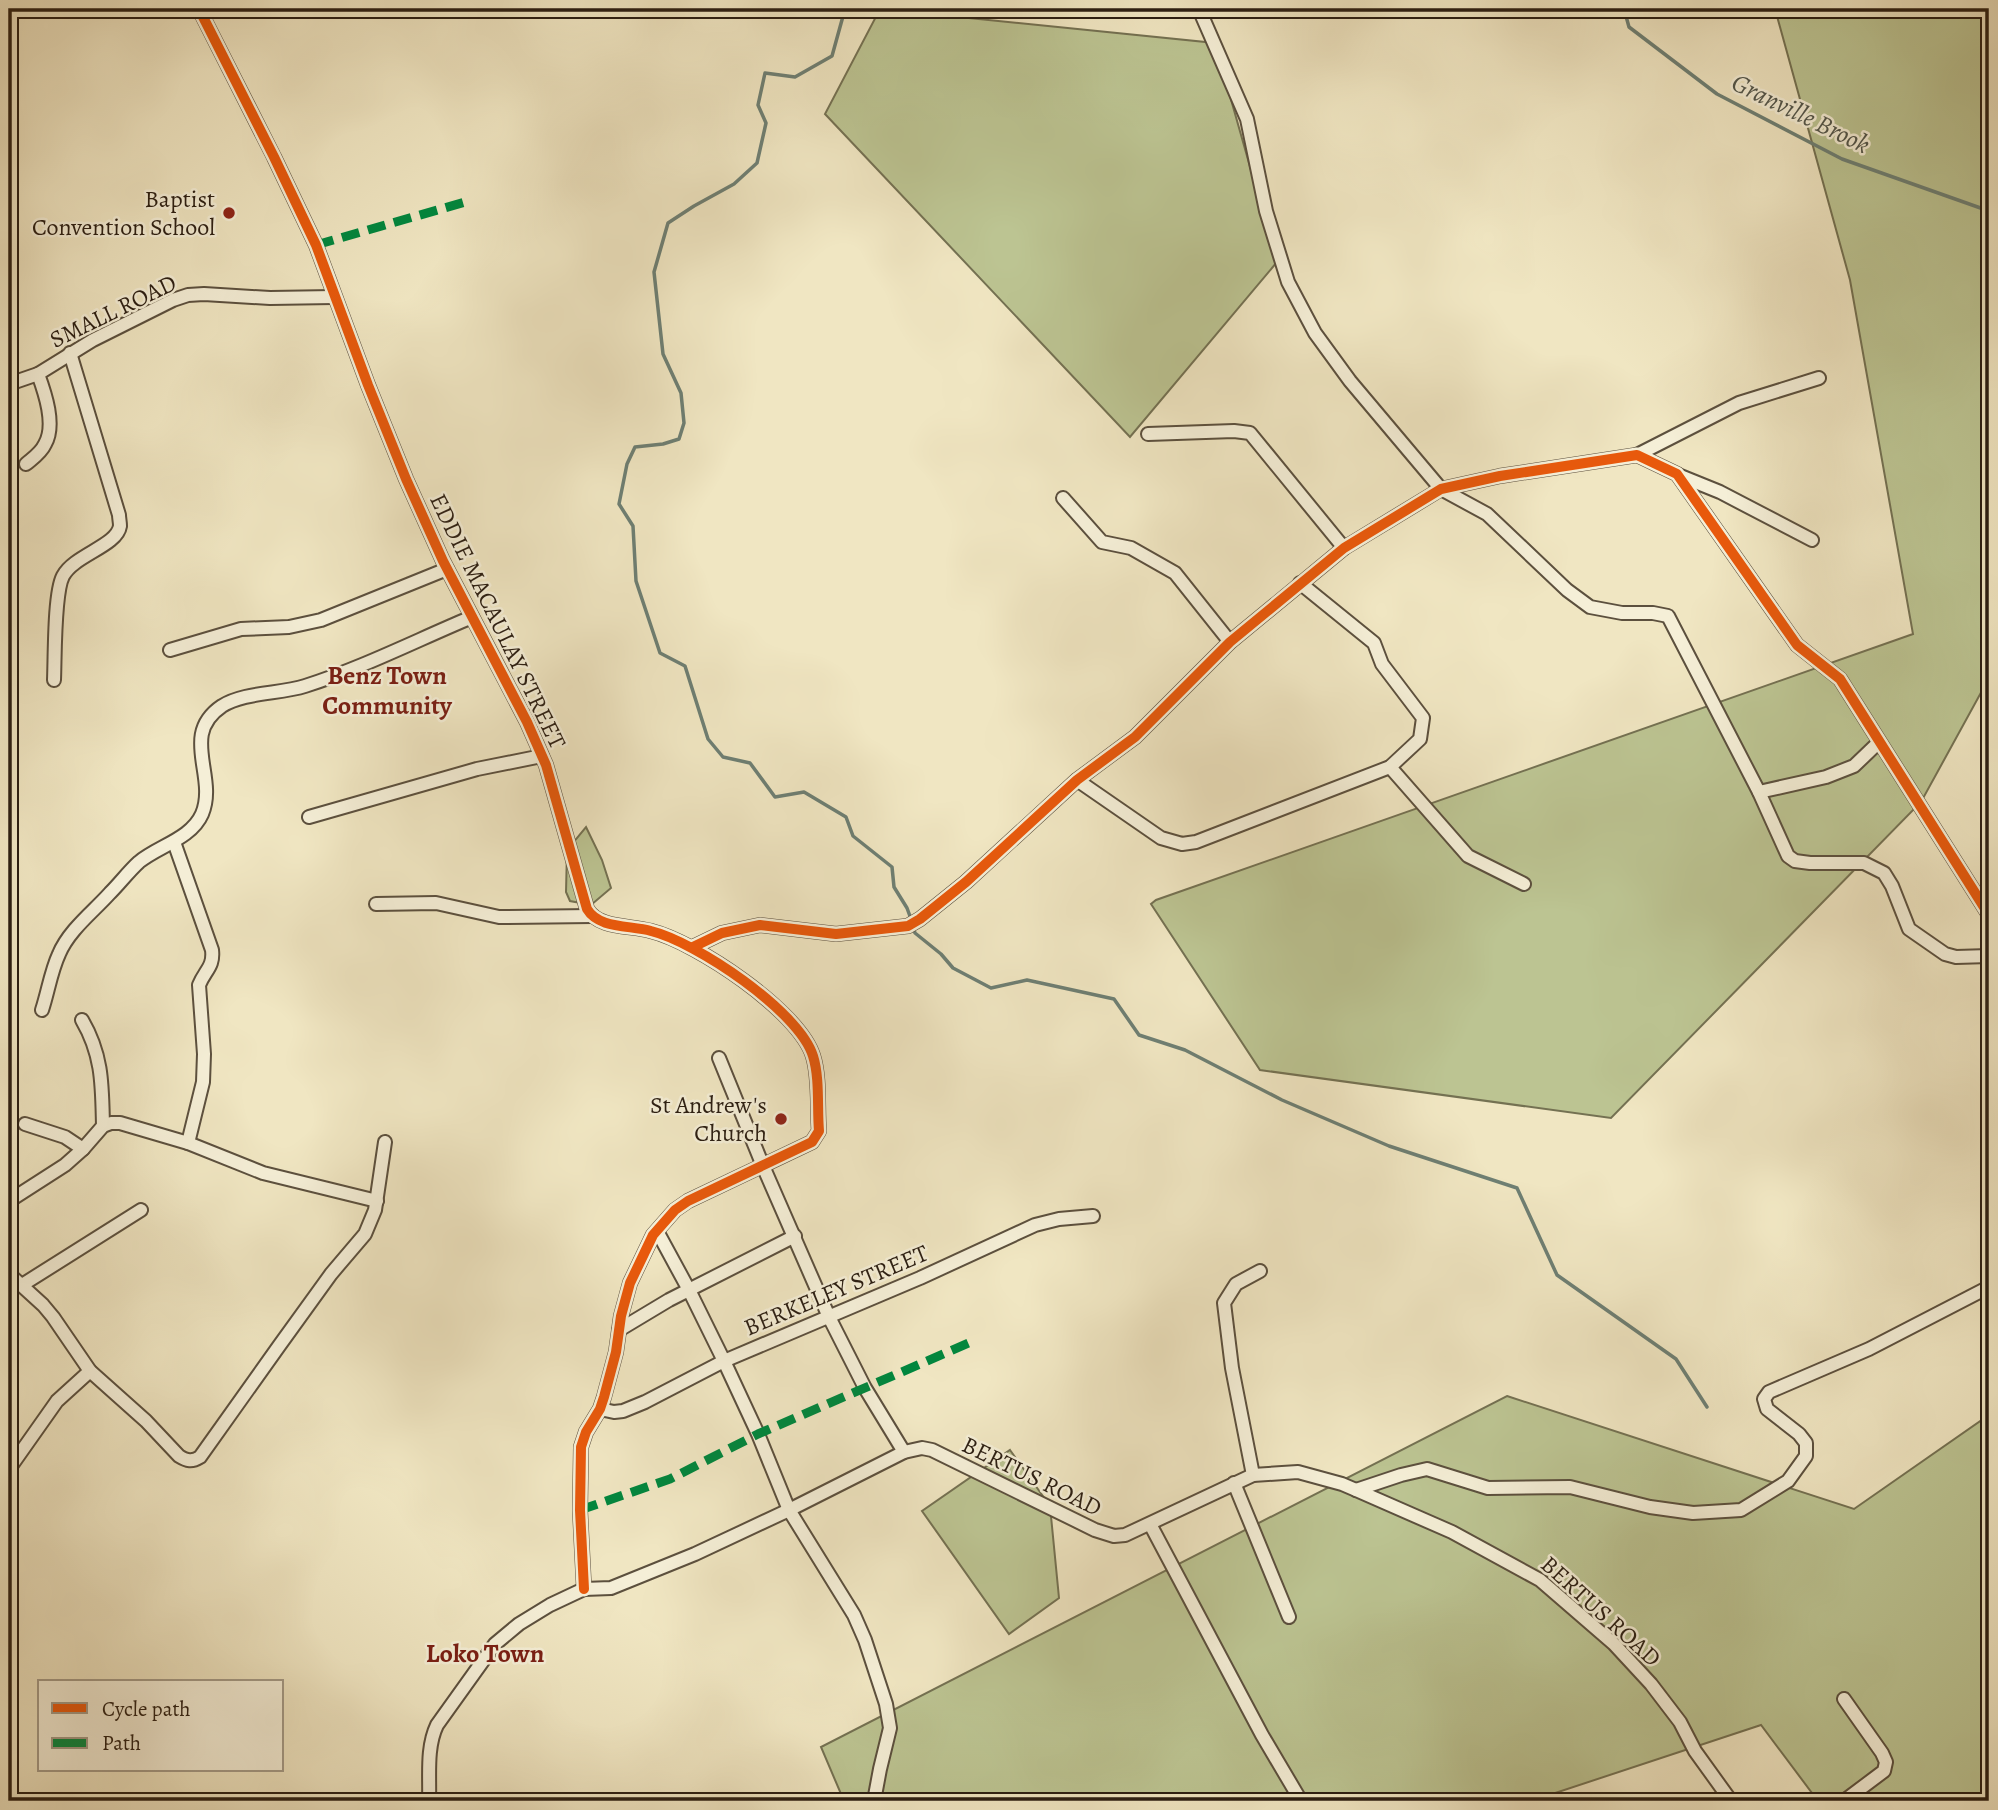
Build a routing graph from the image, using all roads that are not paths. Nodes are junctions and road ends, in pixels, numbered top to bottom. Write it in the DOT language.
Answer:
graph roads {
  1 [pos="199,9"];
  2 [pos="1199,9"];
  3 [pos="334,297"];
  4 [pos="70,353"];
  5 [pos="38,373"];
  6 [pos="1819,378"];
  7 [pos="9,384"];
  8 [pos="1148,433"];
  9 [pos="1637,455"];
  10 [pos="26,464"];
  11 [pos="1677,474"];
  12 [pos="1441,489"];
  13 [pos="1063,498"];
  14 [pos="1812,540"];
  15 [pos="1345,548"];
  16 [pos="447,569"];
  17 [pos="1300,583"];
  18 [pos="472,617"];
  19 [pos="1230,642"];
  20 [pos="170,650"];
  21 [pos="54,680"];
  22 [pos="1879,742"];
  23 [pos="542,756"];
  24 [pos="1390,767"];
  25 [pos="1077,780"];
  26 [pos="1759,792"];
  27 [pos="309,817"];
  28 [pos="174,842"];
  29 [pos="1524,884"];
  30 [pos="376,904"];
  31 [pos="1989,915"];
  32 [pos="592,916"];
  33 [pos="693,947"];
  34 [pos="1989,956"];
  35 [pos="43,1010"];
  36 [pos="82,1020"];
  37 [pos="719,1058"];
  38 [pos="25,1124"];
  39 [pos="103,1126"];
  40 [pos="385,1142"];
  41 [pos="188,1143"];
  42 [pos="83,1149"];
  43 [pos="763,1166"];
  44 [pos="9,1201"];
  45 [pos="377,1201"];
  46 [pos="141,1210"];
  47 [pos="1093,1216"];
  48 [pos="657,1231"];
  49 [pos="795,1236"];
  50 [pos="1259,1271"];
  51 [pos="9,1274"];
  52 [pos="22,1285"];
  53 [pos="1989,1287"];
  54 [pos="689,1290"];
  55 [pos="830,1317"];
  56 [pos="620,1331"];
  57 [pos="724,1361"];
  58 [pos="90,1371"];
  59 [pos="600,1409"];
  60 [pos="904,1452"];
  61 [pos="9,1469"];
  62 [pos="1253,1475"];
  63 [pos="1234,1483"];
  64 [pos="1356,1490"];
  65 [pos="789,1510"];
  66 [pos="1150,1524"];
  67 [pos="584,1589"];
  68 [pos="1289,1617"];
  69 [pos="1844,1699"];
  70 [pos="429,1801"];
  71 [pos="874,1801"];
  72 [pos="1301,1801"];
  73 [pos="1731,1801"];
  74 [pos="1844,1801"];
  1 -- 3 [label="street, EDDIE MACAULAY STREET"];
  2 -- 12 [label="street"];
  3 -- 4 [label="street, SMALL ROAD"];
  3 -- 16 [label="street, EDDIE MACAULAY STREET"];
  4 -- 5 [label="street, SMALL ROAD"];
  4 -- 21 [label="street"];
  5 -- 7 [label="street, SMALL ROAD"];
  5 -- 10 [label="street, SMALL ROAD"];
  6 -- 9 [label="street"];
  8 -- 15 [label="street"];
  9 -- 11 [label="street"];
  9 -- 12 [label="street"];
  11 -- 14 [label="street"];
  11 -- 22 [label="street"];
  12 -- 15 [label="street"];
  12 -- 26 [label="street"];
  13 -- 19 [label="street"];
  15 -- 17 [label="street"];
  16 -- 18 [label="street, EDDIE MACAULAY STREET"];
  16 -- 20 [label="street"];
  17 -- 19 [label="street"];
  17 -- 24 [label="street"];
  18 -- 23 [label="street, EDDIE MACAULAY STREET"];
  18 -- 28 [label="street"];
  19 -- 25 [label="street"];
  22 -- 26 [label="street"];
  22 -- 31 [label="street"];
  23 -- 27 [label="street"];
  23 -- 32 [label="street, EDDIE MACAULAY STREET"];
  24 -- 25 [label="street"];
  24 -- 29 [label="street"];
  25 -- 33 [label="street"];
  26 -- 34 [label="street"];
  28 -- 35 [label="street"];
  28 -- 41 [label="street"];
  30 -- 32 [label="street"];
  32 -- 33 [label="street"];
  33 -- 43 [label="street"];
  36 -- 39 [label="street"];
  37 -- 43 [label="street"];
  38 -- 42 [label="street"];
  39 -- 41 [label="street"];
  39 -- 42 [label="street"];
  40 -- 45 [label="street"];
  41 -- 45 [label="street"];
  42 -- 44 [label="street"];
  43 -- 48 [label="street"];
  43 -- 49 [label="street"];
  45 -- 58 [label="street"];
  46 -- 52 [label="street"];
  47 -- 55 [label="street, BERKELEY STREET"];
  48 -- 54 [label="street"];
  48 -- 56 [label="street"];
  49 -- 54 [label="street"];
  49 -- 55 [label="street"];
  50 -- 62 [label="street"];
  51 -- 52 [label="street"];
  52 -- 58 [label="street"];
  53 -- 64 [label="street"];
  54 -- 56 [label="street"];
  54 -- 57 [label="street"];
  55 -- 57 [label="street, BERKELEY STREET"];
  55 -- 60 [label="street"];
  56 -- 59 [label="street"];
  57 -- 59 [label="street, BERKELEY STREET"];
  57 -- 65 [label="street"];
  58 -- 61 [label="street"];
  59 -- 67 [label="street"];
  60 -- 65 [label="street, BERTUS ROAD"];
  60 -- 66 [label="street, BERTUS ROAD"];
  62 -- 63 [label="street, BERTUS ROAD"];
  62 -- 64 [label="street, BERTUS ROAD"];
  63 -- 66 [label="street, BERTUS ROAD"];
  63 -- 68 [label="street"];
  64 -- 73 [label="street, BERTUS ROAD"];
  65 -- 67 [label="street, BERTUS ROAD"];
  65 -- 71 [label="street"];
  66 -- 72 [label="street"];
  67 -- 70 [label="street, BERTUS ROAD"];
  69 -- 74 [label="street"];
}
